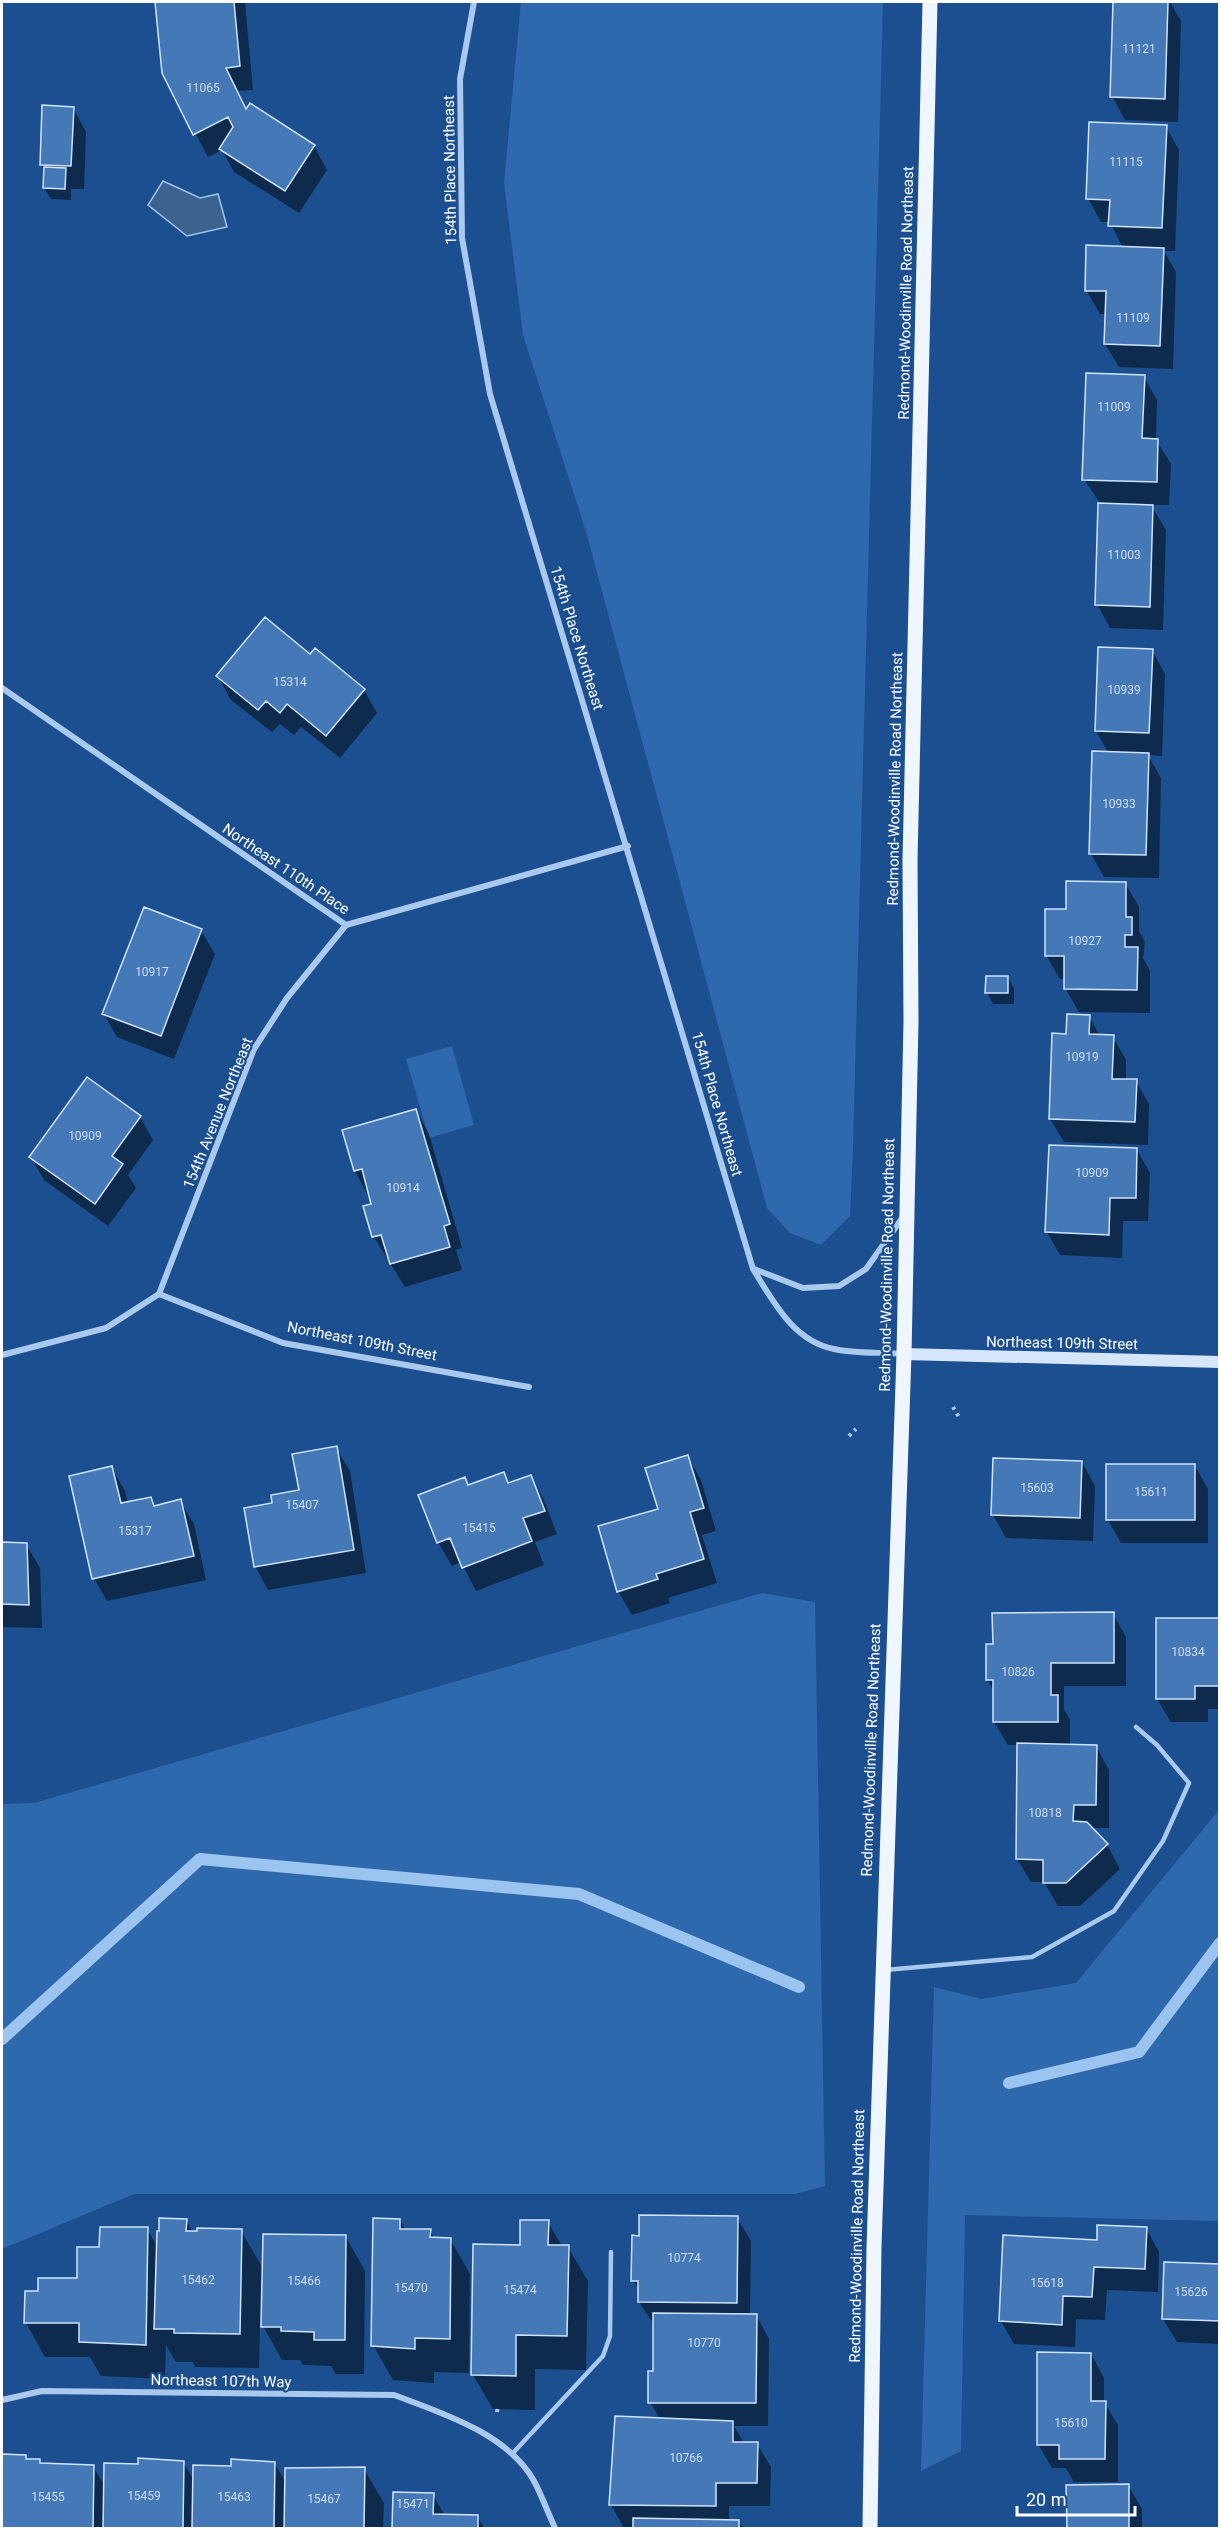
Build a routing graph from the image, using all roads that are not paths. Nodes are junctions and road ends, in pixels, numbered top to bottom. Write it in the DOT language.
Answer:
graph roads {
  1 [pos="474,2"];
  2 [pos="930,2"];
  3 [pos="2,688"];
  4 [pos="628,846"];
  5 [pos="346,925"];
  6 [pos="906,1214"];
  7 [pos="753,1269"];
  8 [pos="159,1294"];
  9 [pos="904,1354"];
  10 [pos="2,1355"];
  11 [pos="1220,1362"];
  12 [pos="529,1387"];
  13 [pos="1136,1727"];
  14 [pos="882,1970"];
  15 [pos="611,2252"];
  16 [pos="2,2400"];
  17 [pos="512,2454"];
  18 [pos="555,2529"];
  19 [pos="870,2529"];
  1 -- 4 [label="street, 154th Place Northeast"];
  2 -- 6 [label="main road, Redmond-Woodinville Road Northeast"];
  3 -- 5 [label="street, Northeast 110th Place"];
  4 -- 5 [label="street, Northeast 110th Place"];
  4 -- 7 [label="street, 154th Place Northeast"];
  5 -- 8 [label="street, 154th Avenue Northeast"];
  6 -- 7 [label="street"];
  6 -- 9 [label="main road, Redmond-Woodinville Road Northeast"];
  7 -- 9 [label="street, 154th Place Northeast"];
  8 -- 10 [label="street"];
  8 -- 12 [label="street, Northeast 109th Street"];
  9 -- 11 [label="street, Northeast 109th Street"];
  9 -- 14 [label="main road, Redmond-Woodinville Road Northeast"];
  13 -- 14 [label="lane"];
  14 -- 19 [label="main road, Redmond-Woodinville Road Northeast"];
  15 -- 17 [label="lane"];
  16 -- 17 [label="street, Northeast 107th Way"];
  17 -- 18 [label="street, Northeast 107th Way"];
}
